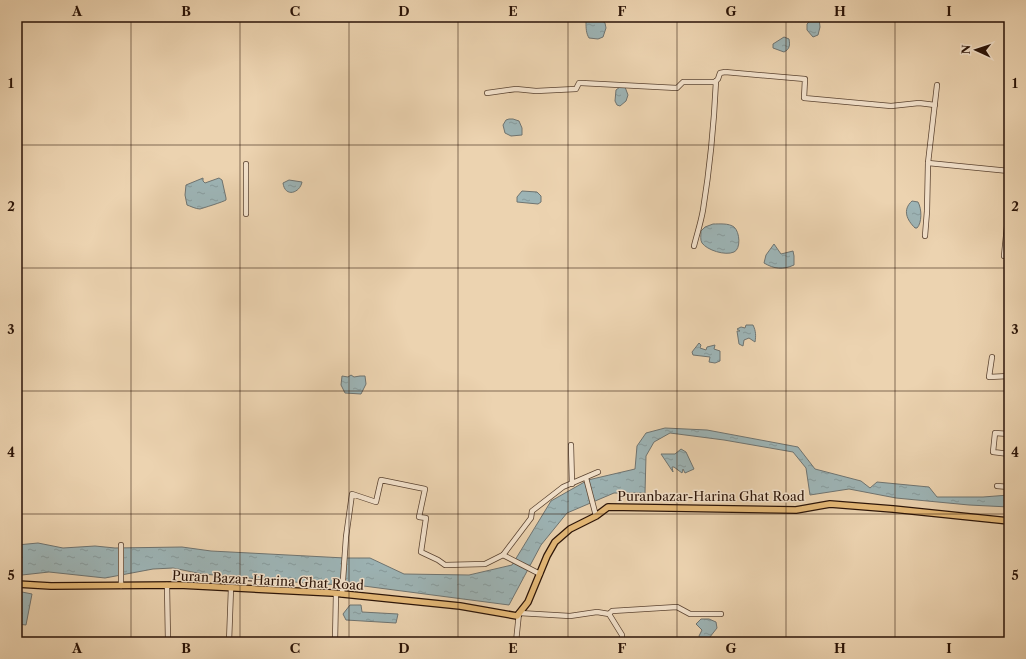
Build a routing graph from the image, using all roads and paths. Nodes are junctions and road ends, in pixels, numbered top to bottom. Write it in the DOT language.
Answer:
graph roads {
  1 [pos="716,81"];
  2 [pos="937,85"];
  3 [pos="487,93"];
  4 [pos="935,105"];
  5 [pos="928,163"];
  6 [pos="246,164"];
  7 [pos="1009,171"];
  8 [pos="1009,206"];
  9 [pos="246,214"];
  10 [pos="925,236"];
  11 [pos="694,246"];
  12 [pos="1004,256"];
  13 [pos="992,357"];
  14 [pos="1009,376"];
  15 [pos="1009,434"];
  16 [pos="571,445"];
  17 [pos="1009,454"];
  18 [pos="598,472"];
  19 [pos="586,478"];
  20 [pos="572,484"];
  21 [pos="997,486"];
  22 [pos="1009,487"];
  23 [pos="596,516"];
  24 [pos="1009,521"];
  25 [pos="121,545"];
  26 [pos="503,555"];
  27 [pos="540,574"];
  28 [pos="17,584"];
  29 [pos="167,585"];
  30 [pos="121,586"];
  31 [pos="231,588"];
  32 [pos="339,593"];
  33 [pos="609,614"];
  34 [pos="721,614"];
  35 [pos="518,615"];
  36 [pos="168,642"];
  37 [pos="229,642"];
  38 [pos="335,642"];
  39 [pos="516,642"];
  40 [pos="622,642"];
  1 -- 3 [label="street"];
  1 -- 4 [label="street"];
  1 -- 11 [label="street"];
  2 -- 4 [label="street"];
  4 -- 5 [label="street"];
  5 -- 7 [label="street"];
  5 -- 10 [label="street"];
  6 -- 9 [label="street"];
  8 -- 12 [label="street"];
  13 -- 14 [label="street"];
  15 -- 17 [label="street"];
  16 -- 20 [label="street"];
  18 -- 19 [label="street"];
  19 -- 20 [label="street"];
  19 -- 23 [label="street"];
  20 -- 26 [label="street"];
  21 -- 22 [label="street"];
  23 -- 24 [label="main road, Puranbazar-Harina Ghat Road"];
  23 -- 27 [label="main road, Puranbazar-Harina Ghat Road"];
  25 -- 30 [label="street"];
  26 -- 27 [label="street"];
  26 -- 32 [label="street"];
  27 -- 35 [label="main road, Puranbazar-Harina Ghat Road"];
  28 -- 30 [label="main road, Puran Bazar-Harina Ghat Road"];
  29 -- 30 [label="main road, Puran Bazar-Harina Ghat Road"];
  29 -- 31 [label="main road, Puran Bazar-Harina Ghat Road"];
  29 -- 36 [label="street"];
  31 -- 32 [label="main road, Puran Bazar-Harina Ghat Road"];
  31 -- 37 [label="street"];
  32 -- 35 [label="main road, Puran Bazar-Harina Ghat Road"];
  32 -- 38 [label="street"];
  33 -- 34 [label="street"];
  33 -- 35 [label="street"];
  33 -- 40 [label="street"];
  35 -- 39 [label="street"];
}
